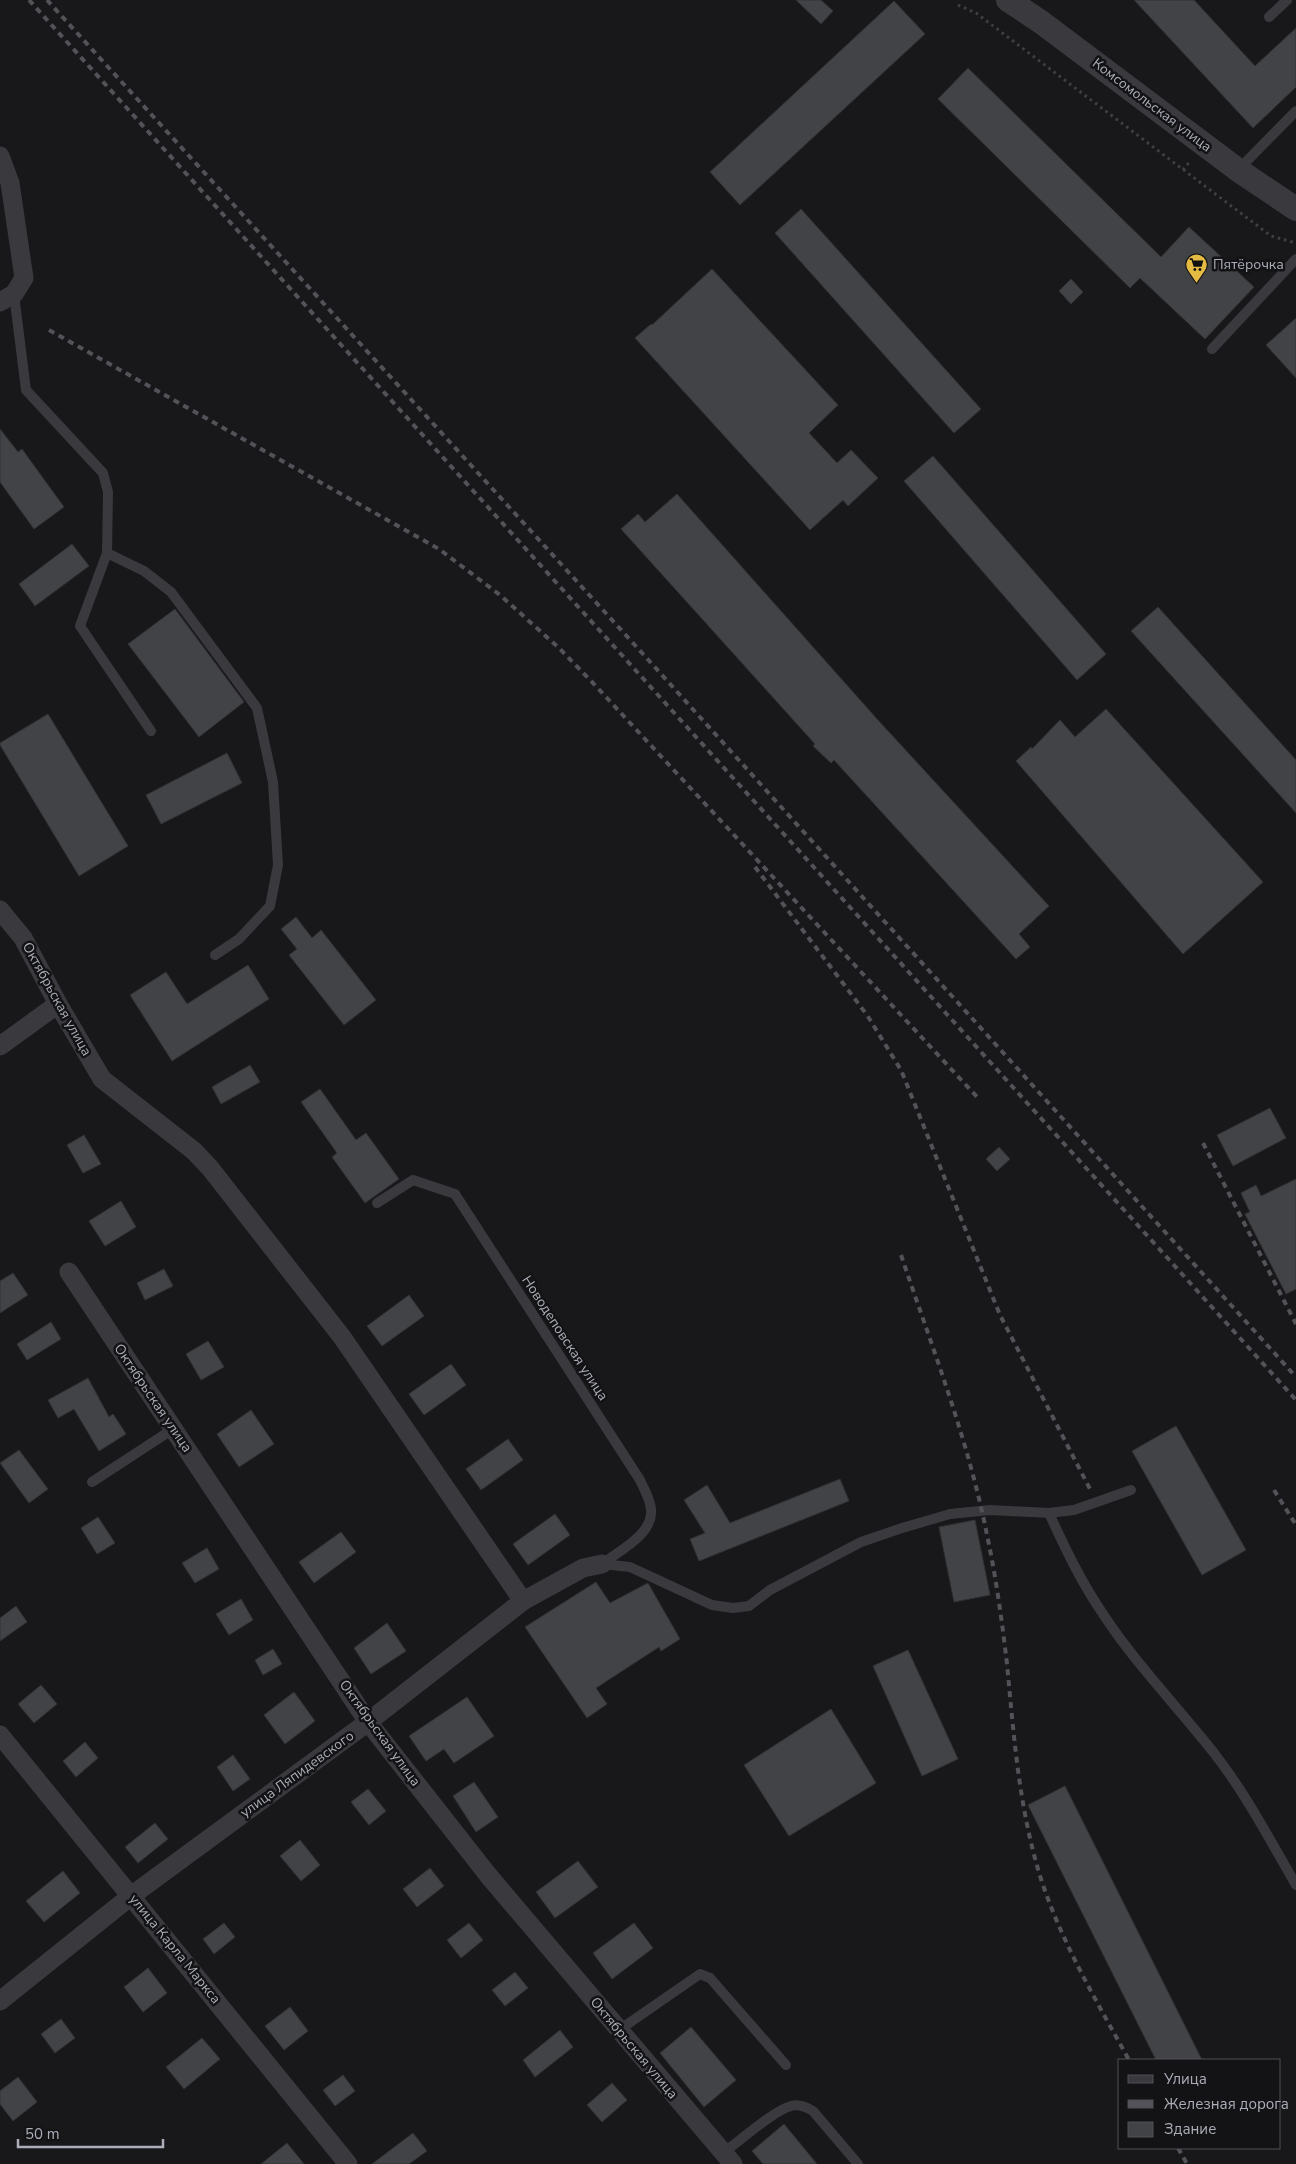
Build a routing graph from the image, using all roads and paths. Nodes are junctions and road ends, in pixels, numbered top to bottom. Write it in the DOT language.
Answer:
graph roads {
  1 [pos="1008,0"];
  2 [pos="1287,0"];
  3 [pos="958,5"];
  4 [pos="1269,17"];
  5 [pos="1296,111"];
  6 [pos="0,156"];
  7 [pos="1238,170"];
  8 [pos="1296,209"];
  9 [pos="1296,243"];
  10 [pos="1296,259"];
  11 [pos="7,298"];
  12 [pos="1212,349"];
  13 [pos="108,553"];
  14 [pos="151,731"];
  15 [pos="0,910"];
  16 [pos="215,955"];
  17 [pos="58,1004"];
  18 [pos="0,1046"];
  19 [pos="377,1203"];
  20 [pos="68,1272"];
  21 [pos="173,1429"];
  22 [pos="92,1482"];
  23 [pos="1131,1490"];
  24 [pos="1049,1513"];
  25 [pos="602,1564"];
  26 [pos="523,1601"];
  27 [pos="368,1722"];
  28 [pos="0,1735"];
  29 [pos="1296,1885"];
  30 [pos="131,1896"];
  31 [pos="0,2001"];
  32 [pos="619,2030"];
  33 [pos="786,2066"];
  34 [pos="728,2158"];
  35 [pos="348,2164"];
  36 [pos="858,2164"];
  1 -- 7 [label="street, Комсомольская улица"];
  2 -- 4 [label="lane"];
  3 -- 9 [label="path"];
  5 -- 7 [label="lane"];
  6 -- 11 [label="street"];
  7 -- 8 [label="street, Комсомольская улица"];
  10 -- 12 [label="lane"];
  11 -- 13 [label="lane"];
  13 -- 14 [label="lane"];
  13 -- 16 [label="lane"];
  15 -- 17 [label="street, Октябрьская улица"];
  17 -- 18 [label="street"];
  17 -- 26 [label="street, Октябрьская улица"];
  19 -- 25 [label="lane, Новодеповская улица"];
  20 -- 21 [label="street, Октябрьская улица"];
  21 -- 22 [label="lane"];
  21 -- 27 [label="street, Октябрьская улица"];
  23 -- 24 [label="lane"];
  24 -- 25 [label="lane"];
  24 -- 29 [label="lane"];
  25 -- 26 [label="street, улица Ляпидевского"];
  26 -- 27 [label="street, улица Ляпидевского"];
  27 -- 30 [label="street, улица Ляпидевского"];
  27 -- 32 [label="street, Октябрьская улица"];
  28 -- 30 [label="street, улица Карла Маркса"];
  30 -- 31 [label="street, улица Ляпидевского"];
  30 -- 35 [label="street, улица Карла Маркса"];
  32 -- 33 [label="lane"];
  32 -- 34 [label="street, Октябрьская улица"];
  34 -- 36 [label="lane"];
}
